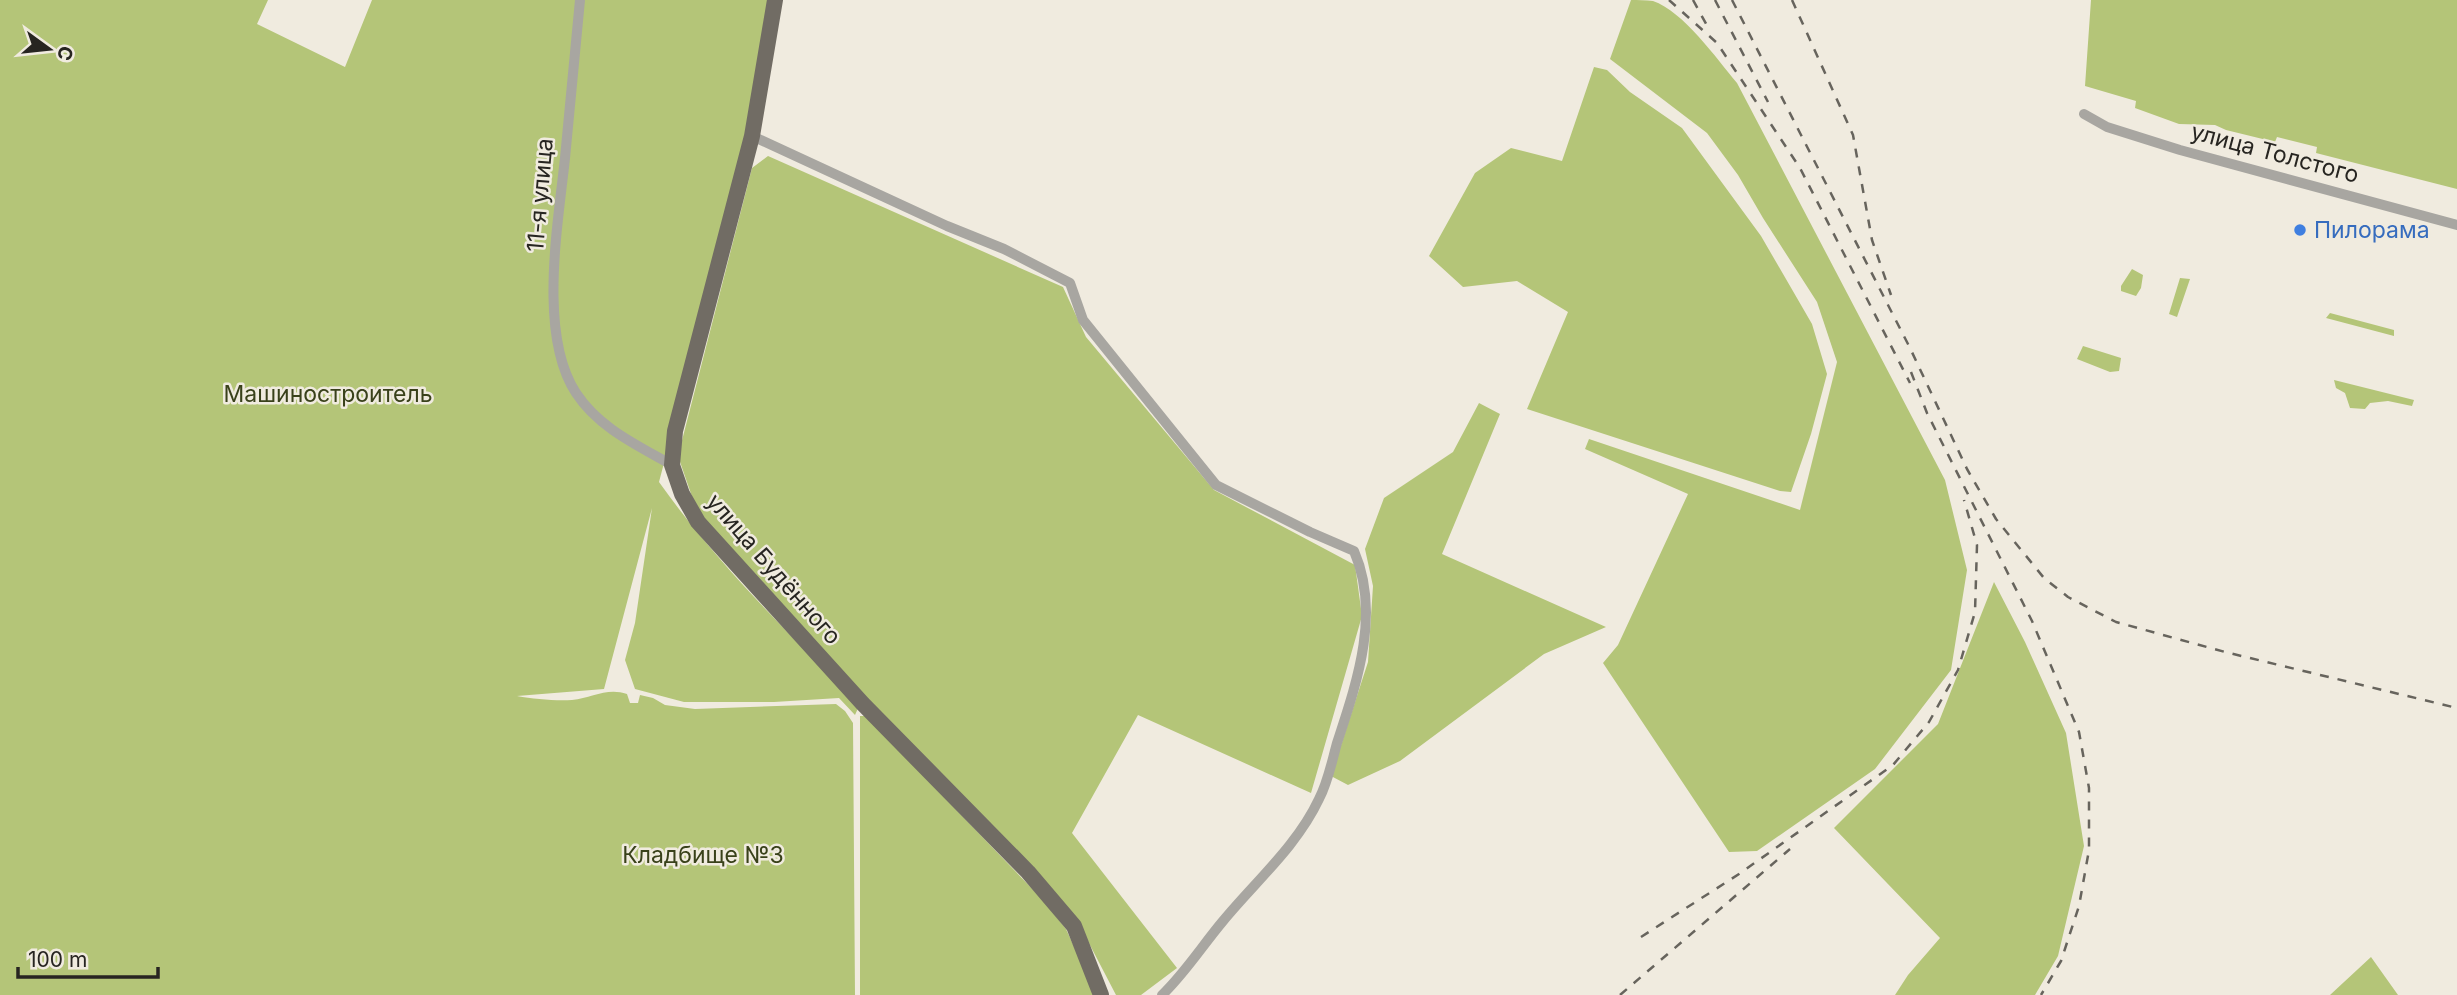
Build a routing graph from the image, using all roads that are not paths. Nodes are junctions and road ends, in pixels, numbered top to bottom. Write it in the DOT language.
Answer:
graph roads {
  1 [pos="580,0"];
  2 [pos="775,0"];
  3 [pos="2084,114"];
  4 [pos="752,136"];
  5 [pos="2457,225"];
  6 [pos="672,465"];
  7 [pos="1101,995"];
  8 [pos="1162,995"];
  1 -- 6 [label="street, 11-я улица"];
  2 -- 4 [label="main road, улица Будённого"];
  3 -- 5 [label="street, улица Толстого"];
  4 -- 6 [label="main road, улица Будённого"];
  4 -- 8 [label="street"];
  6 -- 7 [label="main road, улица Будённого"];
}
